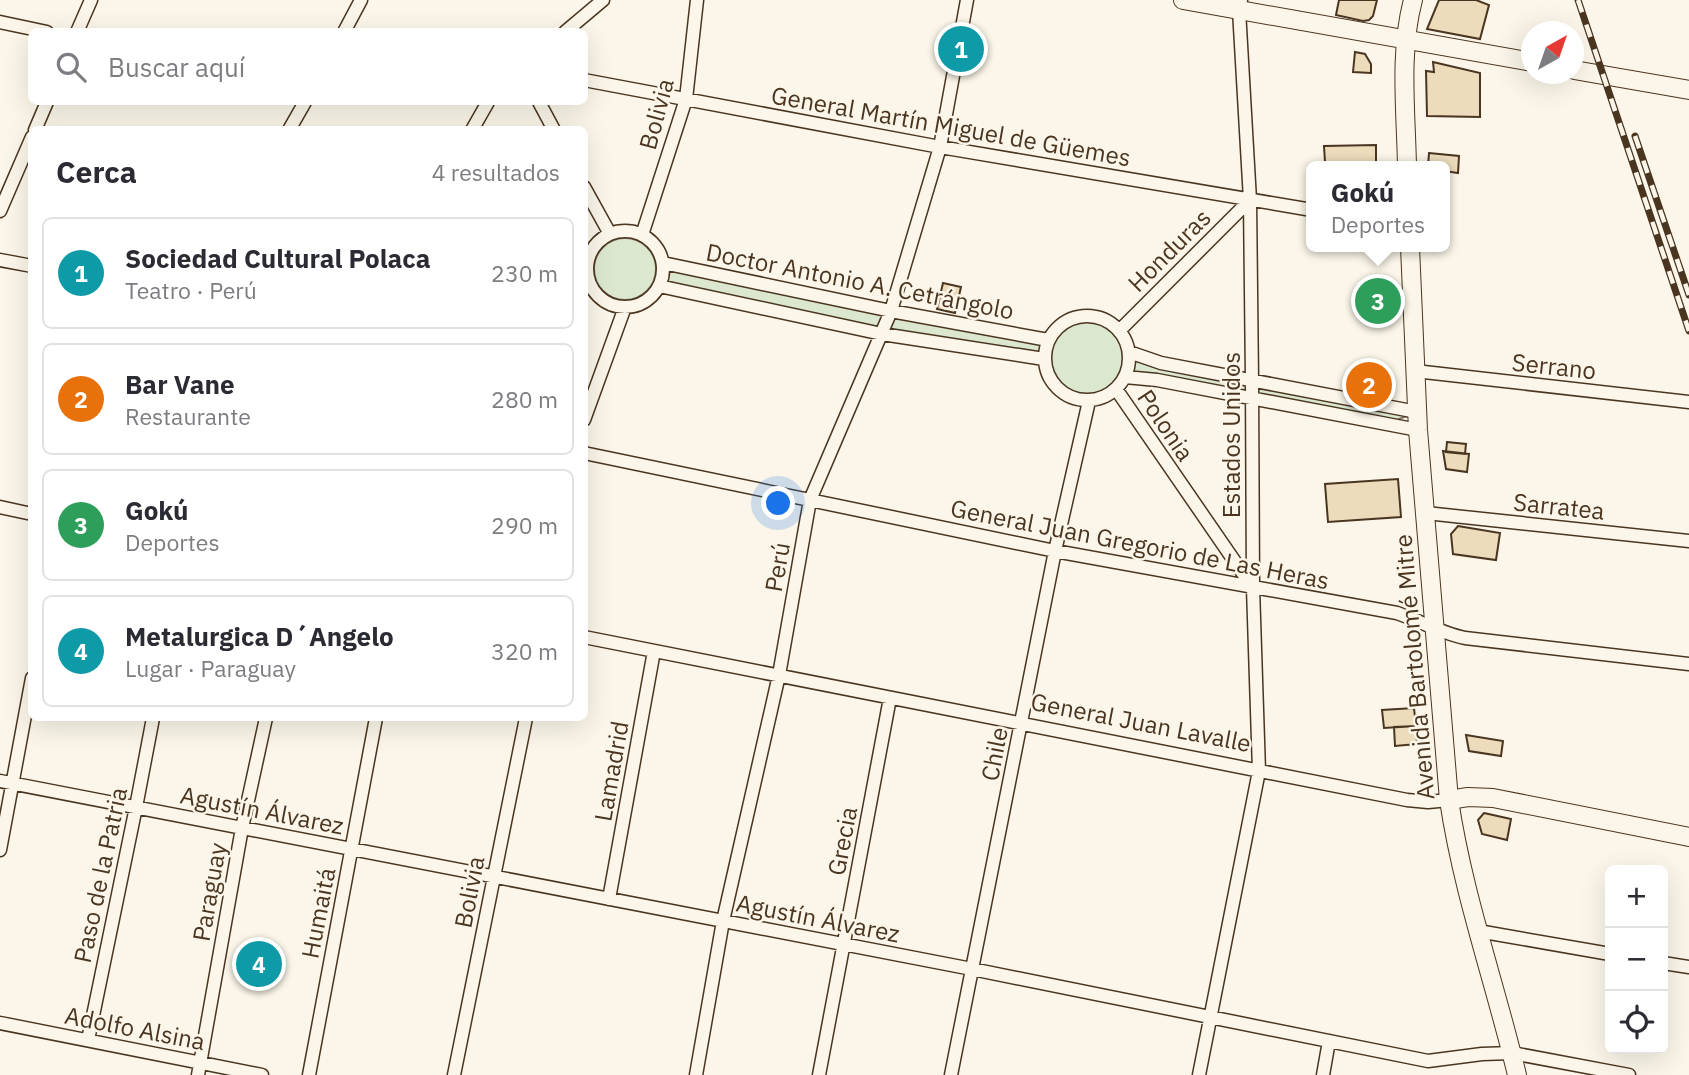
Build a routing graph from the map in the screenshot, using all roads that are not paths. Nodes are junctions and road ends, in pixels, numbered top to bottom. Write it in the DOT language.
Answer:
graph roads {
  1 [pos="91,0"];
  2 [pos="361,0"];
  3 [pos="603,0"];
  4 [pos="697,0"];
  5 [pos="967,0"];
  6 [pos="1183,0"];
  7 [pos="1413,0"];
  8 [pos="1240,5"];
  9 [pos="0,22"];
  10 [pos="28,28"];
  11 [pos="78,28"];
  12 [pos="346,28"];
  13 [pos="570,28"];
  14 [pos="1405,40"];
  15 [pos="1521,60"];
  16 [pos="1584,72"];
  17 [pos="588,81"];
  18 [pos="1689,90"];
  19 [pos="686,99"];
  20 [pos="46,105"];
  21 [pos="303,105"];
  22 [pos="486,105"];
  23 [pos="541,105"];
  24 [pos="37,126"];
  25 [pos="291,126"];
  26 [pos="474,126"];
  27 [pos="552,126"];
  28 [pos="28,146"];
  29 [pos="940,147"];
  30 [pos="1407,161"];
  31 [pos="588,194"];
  32 [pos="1250,200"];
  33 [pos="1306,209"];
  34 [pos="0,212"];
  35 [pos="610,234"];
  36 [pos="642,235"];
  37 [pos="1410,252"];
  38 [pos="588,259"];
  39 [pos="0,260"];
  40 [pos="663,263"];
  41 [pos="28,265"];
  42 [pos="588,284"];
  43 [pos="659,286"];
  44 [pos="625,307"];
  45 [pos="891,311"];
  46 [pos="1119,331"];
  47 [pos="882,334"];
  48 [pos="1048,340"];
  49 [pos="1129,352"];
  50 [pos="1044,359"];
  51 [pos="1415,372"];
  52 [pos="1125,377"];
  53 [pos="1252,381"];
  54 [pos="1116,390"];
  55 [pos="1252,398"];
  56 [pos="1089,401"];
  57 [pos="1689,402"];
  58 [pos="588,409"];
  59 [pos="1418,421"];
  60 [pos="588,454"];
  61 [pos="810,500"];
  62 [pos="0,507"];
  63 [pos="28,512"];
  64 [pos="1426,513"];
  65 [pos="1689,541"];
  66 [pos="1055,551"];
  67 [pos="1253,588"];
  68 [pos="1434,628"];
  69 [pos="588,638"];
  70 [pos="654,651"];
  71 [pos="1689,664"];
  72 [pos="779,676"];
  73 [pos="28,694"];
  74 [pos="890,698"];
  75 [pos="152,721"];
  76 [pos="265,721"];
  77 [pos="375,721"];
  78 [pos="525,721"];
  79 [pos="1021,724"];
  80 [pos="1259,771"];
  81 [pos="6,782"];
  82 [pos="1449,800"];
  83 [pos="136,807"];
  84 [pos="242,828"];
  85 [pos="1689,837"];
  86 [pos="351,849"];
  87 [pos="0,850"];
  88 [pos="493,877"];
  89 [pos="609,899"];
  90 [pos="723,921"];
  91 [pos="1478,931"];
  92 [pos="844,944"];
  93 [pos="1605,953"];
  94 [pos="1668,963"];
  95 [pos="1689,967"];
  96 [pos="972,969"];
  97 [pos="1210,1017"];
  98 [pos="0,1023"];
  99 [pos="88,1040"];
  100 [pos="1329,1041"];
  101 [pos="1511,1053"];
  102 [pos="1428,1061"];
  103 [pos="199,1069"];
  104 [pos="262,1075"];
  105 [pos="309,1075"];
  106 [pos="454,1075"];
  107 [pos="696,1075"];
  108 [pos="819,1075"];
  109 [pos="951,1075"];
  110 [pos="1199,1075"];
  111 [pos="1323,1075"];
  112 [pos="1427,1075"];
  113 [pos="1517,1075"];
  114 [pos="1629,1075"];
  1 -- 11 [label="street"];
  2 -- 12 [label="street"];
  3 -- 13 [label="street"];
  4 -- 19 [label="street, Bolivia"];
  5 -- 29 [label="street, Perú"];
  6 -- 8 [label="main road"];
  7 -- 14 [label="main road"];
  8 -- 14 [label="main road"];
  8 -- 32 [label="street, Estados Unidos"];
  9 -- 10 [label="street"];
  14 -- 15 [label="main road"];
  14 -- 30 [label="main road"];
  16 -- 18 [label="main road"];
  17 -- 19 [label="street, General Martín Miguel de Güemes"];
  19 -- 29 [label="street, General Martín Miguel de Güemes"];
  19 -- 36 [label="street, Bolivia"];
  20 -- 24 [label="street"];
  21 -- 25 [label="street"];
  22 -- 26 [label="street"];
  23 -- 27 [label="street"];
  28 -- 34 [label="street"];
  29 -- 32 [label="street, General Martín Miguel de Güemes"];
  29 -- 45 [label="street, Perú"];
  31 -- 35 [label="street"];
  32 -- 33 [label="street, General Martín Miguel de Güemes"];
  32 -- 46 [label="street, Honduras"];
  32 -- 53 [label="street, Estados Unidos"];
  35 -- 36 [label="street"];
  35 -- 38 [label="street"];
  36 -- 40 [label="street"];
  37 -- 51 [label="main road, Avenida Bartolomé Mitre"];
  39 -- 41 [label="street"];
  40 -- 43 [label="street"];
  40 -- 45 [label="street, Doctor Antonio A. Cetrángolo"];
  42 -- 44 [label="street"];
  43 -- 44 [label="street"];
  43 -- 47 [label="street, Doctor Antonio A. Cetrángolo"];
  44 -- 58 [label="street"];
  45 -- 47 [label="street, Perú"];
  45 -- 48 [label="street, Doctor Antonio A. Cetrángolo"];
  46 -- 48 [label="street"];
  46 -- 49 [label="street"];
  47 -- 50 [label="street, Doctor Antonio A. Cetrángolo"];
  47 -- 61 [label="street, Perú"];
  48 -- 50 [label="street"];
  49 -- 52 [label="street"];
  49 -- 53 [label="street"];
  50 -- 56 [label="street"];
  51 -- 57 [label="street, Serrano"];
  51 -- 59 [label="main road, Avenida Bartolomé Mitre"];
  52 -- 54 [label="street"];
  52 -- 55 [label="street"];
  53 -- 55 [label="street, Estados Unidos"];
  53 -- 59 [label="street"];
  54 -- 56 [label="street"];
  54 -- 67 [label="street, Polonia"];
  55 -- 59 [label="street"];
  55 -- 67 [label="street, Estados Unidos"];
  56 -- 66 [label="street, Chile"];
  59 -- 64 [label="main road, Avenida Bartolomé Mitre"];
  60 -- 61 [label="street, General Juan Gregorio de Las Heras"];
  61 -- 66 [label="street, General Juan Gregorio de Las Heras"];
  61 -- 72 [label="street, Perú"];
  62 -- 63 [label="street"];
  64 -- 65 [label="street, Sarratea"];
  64 -- 68 [label="main road, Avenida Bartolomé Mitre"];
  66 -- 67 [label="street, General Juan Gregorio de Las Heras"];
  66 -- 79 [label="street, Chile"];
  67 -- 68 [label="street, General Juan Gregorio de Las Heras"];
  67 -- 80 [label="street, Estados Unidos"];
  68 -- 71 [label="street, General Juan Gregorio de Las Heras"];
  68 -- 82 [label="main road, Avenida Bartolomé Mitre"];
  69 -- 70 [label="street, General Juan Lavalle"];
  70 -- 72 [label="street, General Juan Lavalle"];
  70 -- 89 [label="street, Lamadrid"];
  72 -- 74 [label="street, General Juan Lavalle"];
  72 -- 90 [label="street, Perú"];
  73 -- 81 [label="street"];
  74 -- 79 [label="street, General Juan Lavalle"];
  74 -- 92 [label="street, Grecia"];
  75 -- 83 [label="street, Paso de la Patria"];
  76 -- 84 [label="street, Paraguay"];
  77 -- 86 [label="street, Humaitá"];
  78 -- 88 [label="street, Bolivia"];
  79 -- 80 [label="street, General Juan Lavalle"];
  79 -- 96 [label="street, Chile"];
  80 -- 82 [label="street, General Juan Lavalle"];
  80 -- 97 [label="street, Estados Unidos"];
  81 -- 83 [label="street, Agustín Álvarez"];
  81 -- 87 [label="street"];
  82 -- 85 [label="main road, General Juan Lavalle"];
  82 -- 91 [label="main road, Avenida Bartolomé Mitre"];
  83 -- 84 [label="street, Agustín Álvarez"];
  83 -- 99 [label="street, Paso de la Patria"];
  84 -- 86 [label="street, Agustín Álvarez"];
  84 -- 103 [label="street, Paraguay"];
  86 -- 88 [label="street, Agustín Álvarez"];
  86 -- 105 [label="street, Humaitá"];
  88 -- 89 [label="street, Agustín Álvarez"];
  88 -- 106 [label="street, Bolivia"];
  89 -- 90 [label="street, Agustín Álvarez"];
  90 -- 92 [label="street, Agustín Álvarez"];
  90 -- 107 [label="street, Perú"];
  91 -- 93 [label="street"];
  91 -- 101 [label="main road, Avenida Bartolomé Mitre"];
  92 -- 96 [label="street, Agustín Álvarez"];
  92 -- 108 [label="street, Grecia"];
  94 -- 95 [label="street"];
  96 -- 97 [label="street, Agustín Álvarez"];
  96 -- 109 [label="street, Chile"];
  97 -- 100 [label="street, Agustín Álvarez"];
  97 -- 110 [label="street, Estados Unidos"];
  98 -- 99 [label="street, Adolfo Alsina"];
  99 -- 103 [label="street, Adolfo Alsina"];
  100 -- 102 [label="street, Agustín Álvarez"];
  100 -- 111 [label="street"];
  101 -- 102 [label="street, Agustín Álvarez"];
  101 -- 113 [label="main road, Avenida Bartolomé Mitre"];
  101 -- 114 [label="street, Agustín Álvarez"];
  102 -- 112 [label="street"];
  103 -- 104 [label="street, Adolfo Alsina"];
}
